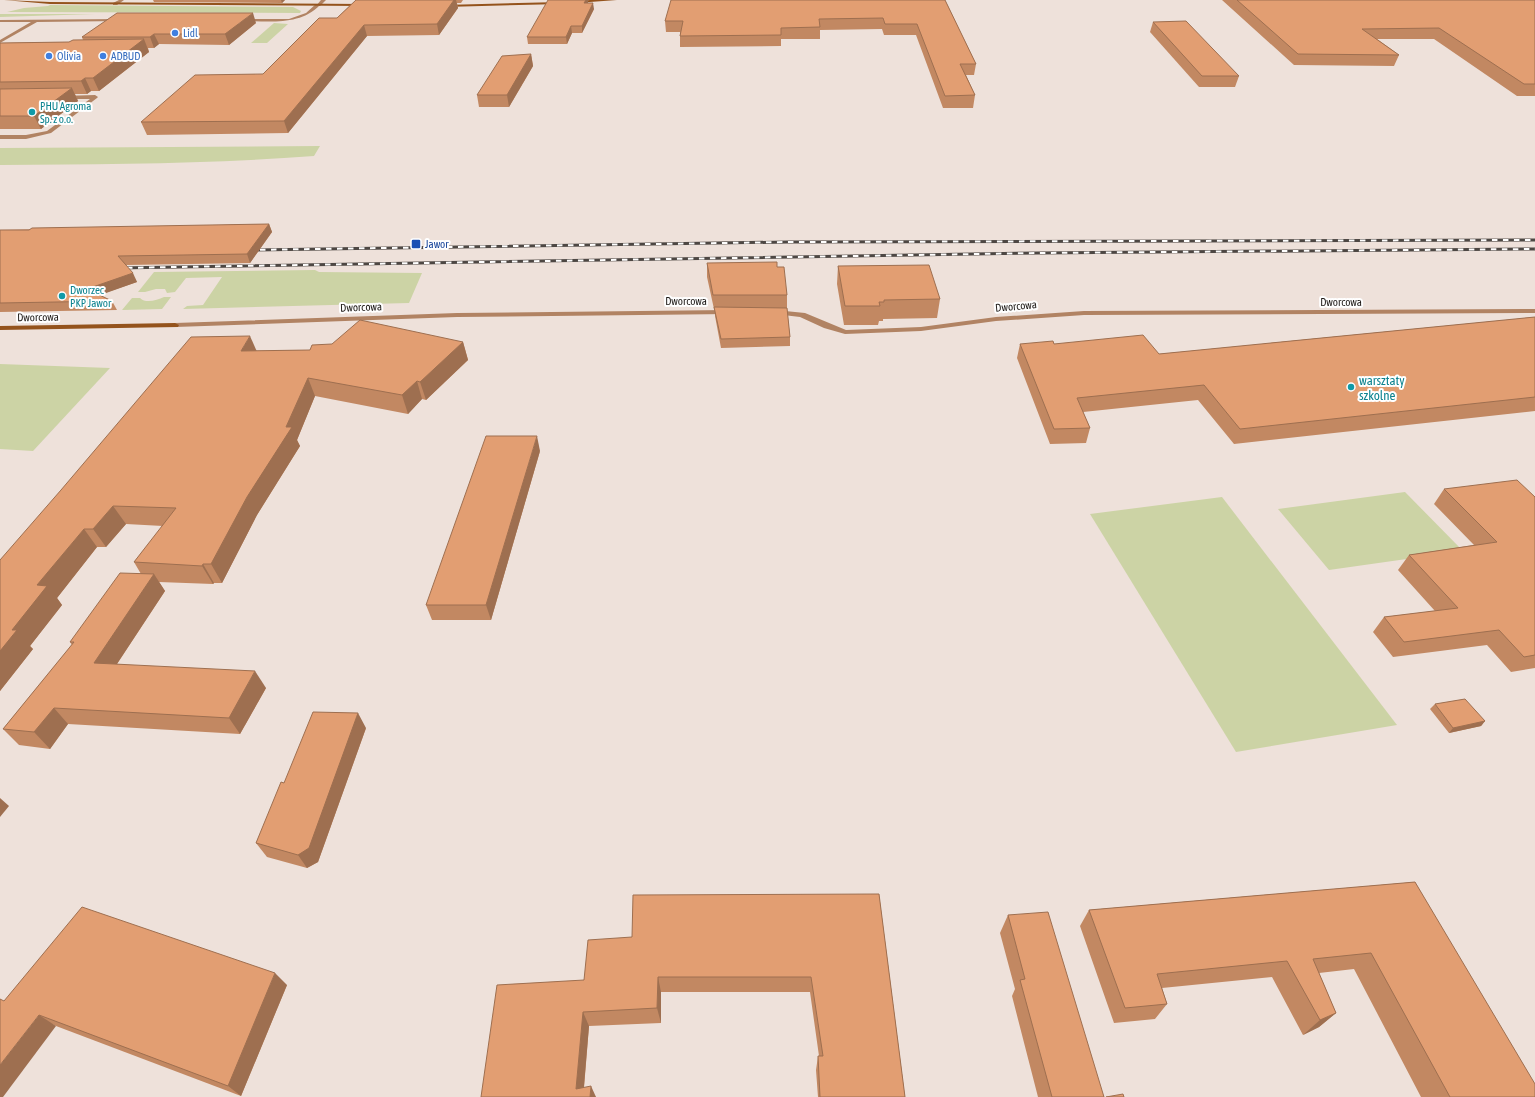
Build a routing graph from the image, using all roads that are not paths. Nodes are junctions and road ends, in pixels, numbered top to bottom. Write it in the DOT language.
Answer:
graph roads {
  1 [pos="6,0"];
  2 [pos="12,0"];
  3 [pos="122,0"];
  4 [pos="324,0"];
  5 [pos="615,0"];
  6 [pos="597,1"];
  7 [pos="564,2"];
  8 [pos="570,2"];
  9 [pos="115,4"];
  10 [pos="318,5"];
  11 [pos="373,5"];
  12 [pos="0,6"];
  13 [pos="436,6"];
  14 [pos="38,20"];
  15 [pos="123,20"];
  16 [pos="235,20"];
  17 [pos="0,21"];
  18 [pos="0,42"];
  19 [pos="55,98"];
  20 [pos="0,137"];
  21 [pos="1535,311"];
  22 [pos="734,312"];
  23 [pos="764,312"];
  24 [pos="176,325"];
  25 [pos="0,328"];
  1 -- 2 [label="main road"];
  2 -- 9 [label="main road"];
  2 -- 12 [label="main road"];
  3 -- 9 [label="street"];
  4 -- 10 [label="street"];
  5 -- 6 [label="main road"];
  6 -- 8 [label="main road"];
  7 -- 13 [label="main road"];
  9 -- 10 [label="main road"];
  10 -- 11 [label="main road"];
  10 -- 16 [label="street"];
  14 -- 15 [label="street"];
  14 -- 17 [label="street"];
  14 -- 18 [label="street"];
  19 -- 20 [label="street"];
  21 -- 23 [label="street, Dworcowa"];
  22 -- 24 [label="street, Dworcowa"];
  24 -- 25 [label="main road, Dworcowa"];
}
